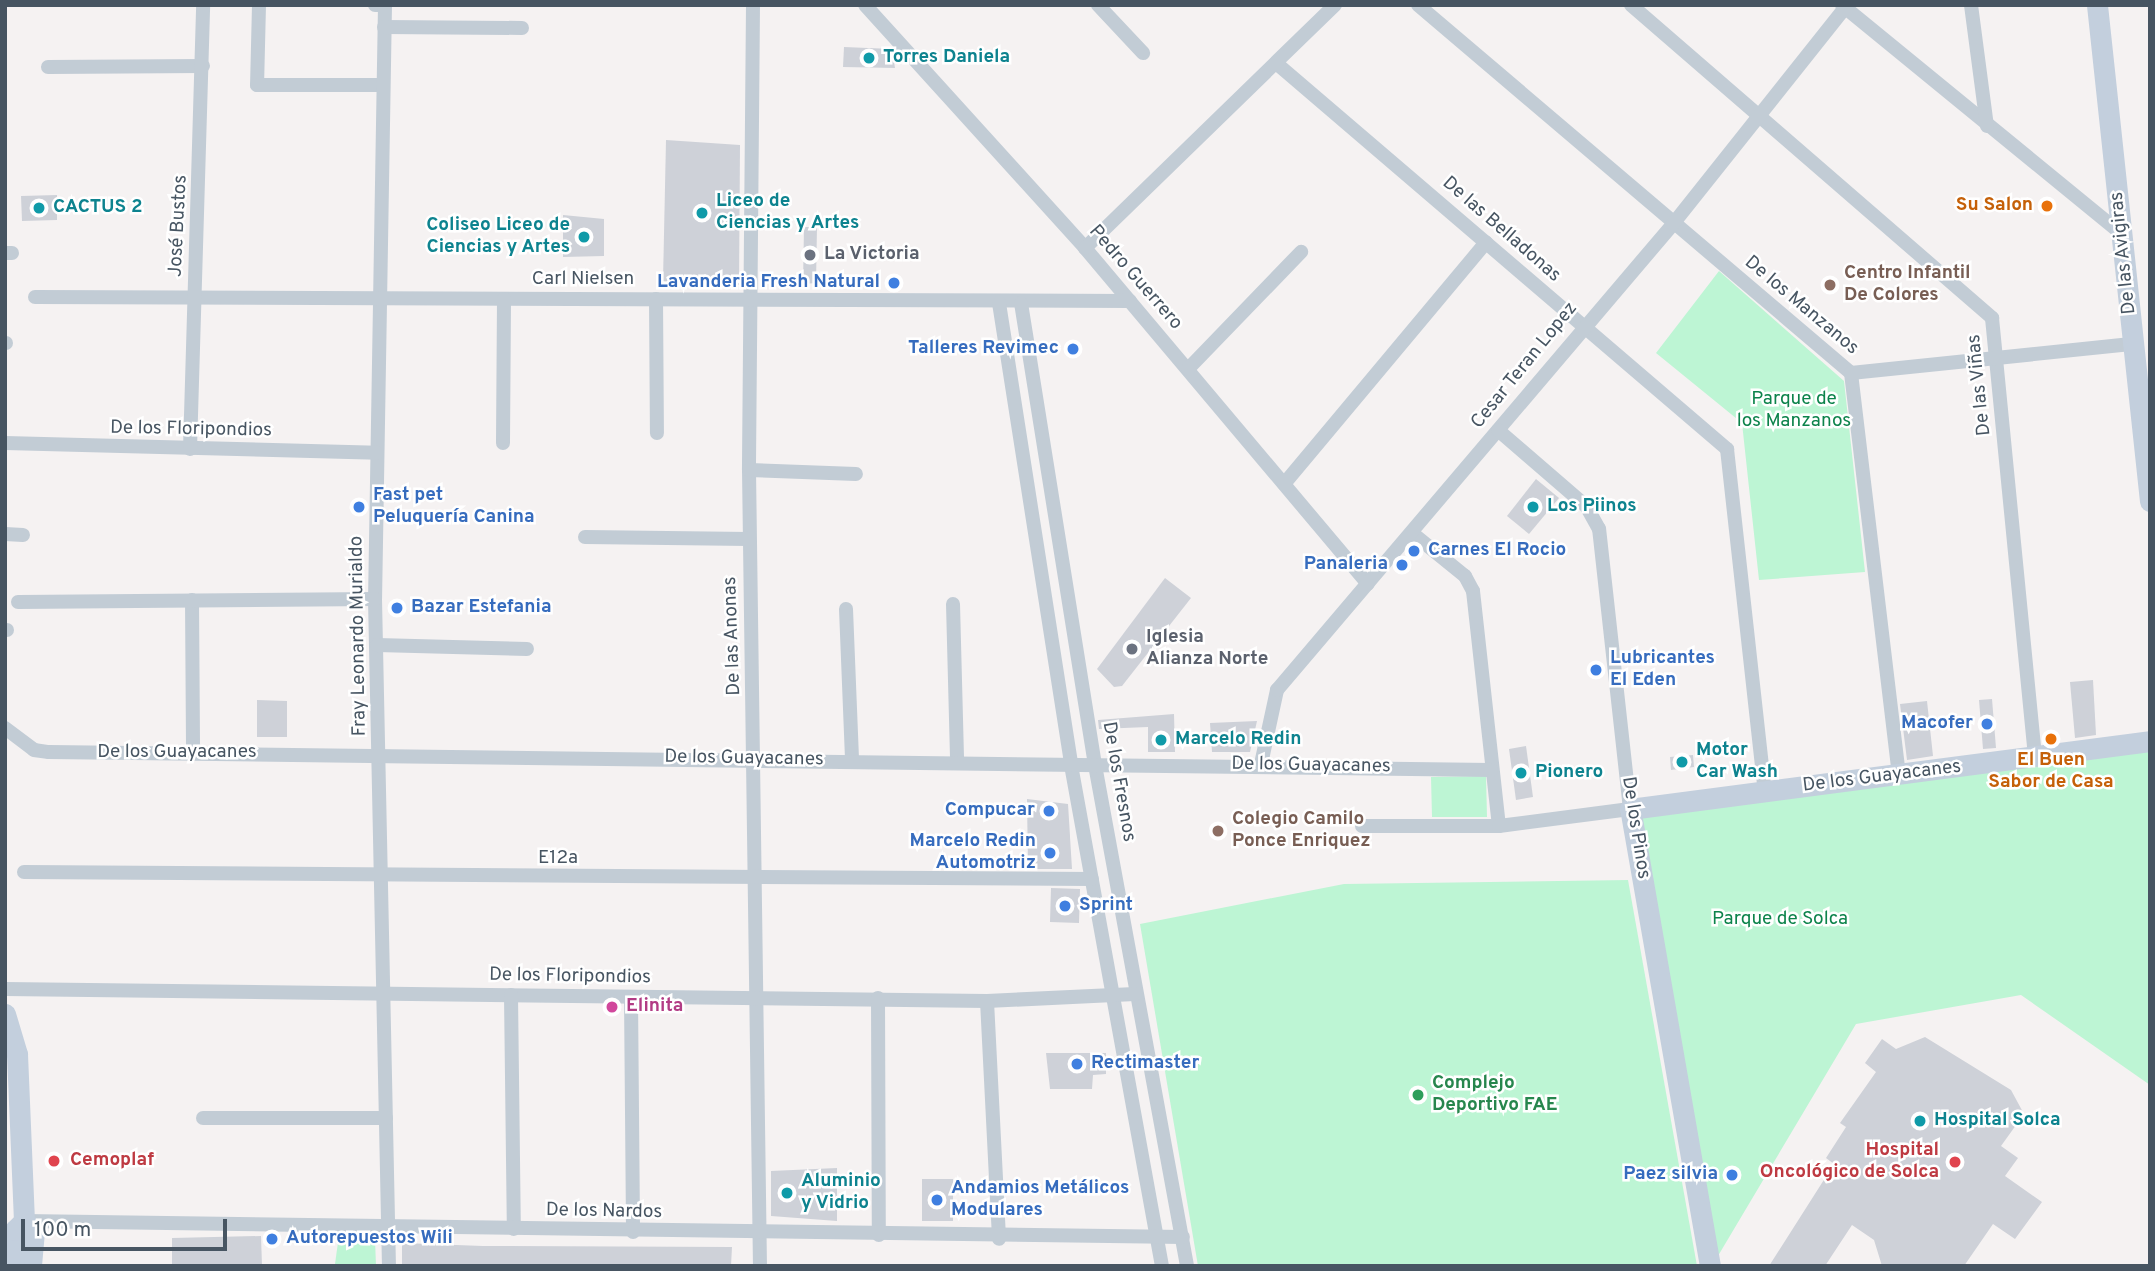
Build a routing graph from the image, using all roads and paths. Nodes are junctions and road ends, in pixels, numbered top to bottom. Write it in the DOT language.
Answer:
graph roads {
  1 [pos="203,5"];
  2 [pos="259,5"];
  3 [pos="375,5"];
  4 [pos="385,5"];
  5 [pos="753,5"];
  6 [pos="865,5"];
  7 [pos="1098,5"];
  8 [pos="1311,5"];
  9 [pos="1335,5"];
  10 [pos="1418,5"];
  11 [pos="1630,5"];
  12 [pos="1971,5"];
  13 [pos="2097,5"];
  14 [pos="1845,6"];
  15 [pos="1323,17"];
  16 [pos="384,27"];
  17 [pos="522,27"];
  18 [pos="1143,53"];
  19 [pos="1276,64"];
  20 [pos="203,66"];
  21 [pos="48,67"];
  22 [pos="383,85"];
  23 [pos="1762,116"];
  24 [pos="1987,126"];
  25 [pos="1673,224"];
  26 [pos="2123,235"];
  27 [pos="1486,242"];
  28 [pos="1085,248"];
  29 [pos="1301,252"];
  30 [pos="35,297"];
  31 [pos="195,297"];
  32 [pos="380,298"];
  33 [pos="504,299"];
  34 [pos="656,299"];
  35 [pos="752,299"];
  36 [pos="1130,301"];
  37 [pos="999,303"];
  38 [pos="1021,303"];
  39 [pos="1582,325"];
  40 [pos="2134,344"];
  41 [pos="1997,358"];
  42 [pos="1188,369"];
  43 [pos="1851,373"];
  44 [pos="2146,426"];
  45 [pos="1499,430"];
  46 [pos="657,433"];
  47 [pos="5,443"];
  48 [pos="503,443"];
  49 [pos="190,449"];
  50 [pos="377,453"];
  51 [pos="749,470"];
  52 [pos="856,474"];
  53 [pos="1284,484"];
  54 [pos="2150,501"];
  55 [pos="1056,520"];
  56 [pos="1033,524"];
  57 [pos="1412,533"];
  58 [pos="5,534"];
  59 [pos="23,535"];
  60 [pos="585,537"];
  61 [pos="749,539"];
  62 [pos="1367,584"];
  63 [pos="375,599"];
  64 [pos="192,600"];
  65 [pos="18,602"];
  66 [pos="953,604"];
  67 [pos="846,609"];
  68 [pos="377,645"];
  69 [pos="527,649"];
  70 [pos="1079,665"];
  71 [pos="1056,669"];
  72 [pos="5,728"];
  73 [pos="2150,741"];
  74 [pos="192,752"];
  75 [pos="380,753"];
  76 [pos="2035,758"];
  77 [pos="756,759"];
  78 [pos="852,760"];
  79 [pos="957,762"];
  80 [pos="1261,764"];
  81 [pos="1071,765"];
  82 [pos="1095,765"];
  83 [pos="1491,770"];
  84 [pos="1899,775"];
  85 [pos="1765,791"];
  86 [pos="1630,809"];
  87 [pos="1362,826"];
  88 [pos="1499,826"];
  89 [pos="24,872"];
  90 [pos="382,877"];
  91 [pos="1092,879"];
  92 [pos="757,880"];
  93 [pos="5,989"];
  94 [pos="384,993"];
  95 [pos="1111,994"];
  96 [pos="511,995"];
  97 [pos="1135,995"];
  98 [pos="631,997"];
  99 [pos="758,998"];
  100 [pos="878,998"];
  101 [pos="987,1001"];
  102 [pos="5,1014"];
  103 [pos="203,1118"];
  104 [pos="386,1118"];
  105 [pos="24,1221"];
  106 [pos="389,1227"];
  107 [pos="514,1229"];
  108 [pos="633,1232"];
  109 [pos="759,1233"];
  110 [pos="879,1235"];
  111 [pos="1183,1237"];
  112 [pos="1157,1238"];
  113 [pos="999,1239"];
  114 [pos="13,1266"];
  115 [pos="31,1266"];
  116 [pos="389,1266"];
  117 [pos="760,1266"];
  118 [pos="1162,1266"];
  119 [pos="1187,1266"];
  120 [pos="1710,1266"];
  1 -- 20 [label="street, José Bustos"];
  2 -- 22 [label="street"];
  3 -- 4 [label="street"];
  4 -- 16 [label="street, Fray Leonardo Murialdo"];
  5 -- 35 [label="street, De las Anonas"];
  6 -- 28 [label="street, Pedro Guerrero"];
  7 -- 18 [label="street"];
  8 -- 15 [label="street"];
  9 -- 15 [label="street"];
  10 -- 25 [label="street, De los Manzanos"];
  11 -- 23 [label="street, De las Viñas"];
  12 -- 24 [label="street"];
  13 -- 26 [label="street, De las Avigiras"];
  14 -- 23 [label="street, Cesar Teran Lopez"];
  14 -- 24 [label="street"];
  15 -- 19 [label="street"];
  16 -- 17 [label="street"];
  16 -- 22 [label="street, Fray Leonardo Murialdo"];
  19 -- 27 [label="street, De las Belladonas"];
  19 -- 28 [label="street"];
  20 -- 21 [label="street"];
  20 -- 31 [label="street, José Bustos"];
  22 -- 32 [label="street, Fray Leonardo Murialdo"];
  23 -- 25 [label="street, Cesar Teran Lopez"];
  23 -- 41 [label="street, De las Viñas"];
  24 -- 26 [label="street"];
  25 -- 39 [label="street, Cesar Teran Lopez"];
  25 -- 43 [label="street, De los Manzanos"];
  26 -- 40 [label="street, De las Avigiras"];
  27 -- 39 [label="street, De las Belladonas"];
  27 -- 53 [label="street"];
  28 -- 36 [label="street, Pedro Guerrero"];
  29 -- 42 [label="street"];
  30 -- 31 [label="street, Carl Nielsen"];
  31 -- 32 [label="street, Carl Nielsen"];
  31 -- 49 [label="street, José Bustos"];
  32 -- 33 [label="street, Carl Nielsen"];
  32 -- 50 [label="street, Fray Leonardo Murialdo"];
  33 -- 34 [label="street, Carl Nielsen"];
  33 -- 48 [label="street"];
  34 -- 35 [label="street, Carl Nielsen"];
  34 -- 46 [label="street"];
  35 -- 37 [label="street, Carl Nielsen"];
  35 -- 51 [label="street, De las Anonas"];
  36 -- 38 [label="street, Carl Nielsen"];
  36 -- 42 [label="street, Pedro Guerrero"];
  37 -- 38 [label="street, Carl Nielsen"];
  37 -- 56 [label="street"];
  38 -- 55 [label="street, De los Fresnos"];
  39 -- 45 [label="street, Cesar Teran Lopez"];
  39 -- 85 [label="street, De las Belladonas"];
  40 -- 41 [label="street"];
  40 -- 44 [label="street, De las Avigiras"];
  41 -- 43 [label="street"];
  41 -- 76 [label="street, De las Viñas"];
  42 -- 53 [label="street, Pedro Guerrero"];
  43 -- 84 [label="street, De los Manzanos"];
  44 -- 54 [label="street, De las Avigiras"];
  45 -- 57 [label="street, Cesar Teran Lopez"];
  45 -- 86 [label="street, De los Pinos"];
  47 -- 49 [label="street, De los Floripondios"];
  49 -- 50 [label="street, De los Floripondios"];
  50 -- 63 [label="street, Fray Leonardo Murialdo"];
  51 -- 52 [label="street"];
  51 -- 61 [label="street, De las Anonas"];
  53 -- 62 [label="street, Pedro Guerrero"];
  55 -- 56 [label="street"];
  55 -- 70 [label="street, De los Fresnos"];
  56 -- 71 [label="street"];
  57 -- 62 [label="street, Cesar Teran Lopez"];
  57 -- 83 [label="street"];
  58 -- 59 [label="street"];
  60 -- 61 [label="street"];
  61 -- 77 [label="street, De las Anonas"];
  62 -- 80 [label="street, Cesar Teran Lopez"];
  63 -- 64 [label="street"];
  63 -- 68 [label="street, Fray Leonardo Murialdo"];
  64 -- 65 [label="street"];
  64 -- 74 [label="street"];
  66 -- 79 [label="street"];
  67 -- 78 [label="street"];
  68 -- 69 [label="street"];
  68 -- 75 [label="street, Fray Leonardo Murialdo"];
  70 -- 71 [label="street"];
  70 -- 82 [label="street, De los Fresnos"];
  71 -- 81 [label="street"];
  72 -- 74 [label="street, De los Guayacanes"];
  73 -- 76 [label="street, De los Guayacanes"];
  74 -- 75 [label="street, De los Guayacanes"];
  75 -- 77 [label="street, De los Guayacanes"];
  75 -- 90 [label="street, Fray Leonardo Murialdo"];
  76 -- 84 [label="street, De los Guayacanes"];
  77 -- 78 [label="street, De los Guayacanes"];
  77 -- 92 [label="street, De las Anonas"];
  78 -- 79 [label="street, De los Guayacanes"];
  79 -- 81 [label="street, De los Guayacanes"];
  80 -- 82 [label="street, De los Guayacanes"];
  80 -- 83 [label="street, De los Guayacanes"];
  81 -- 82 [label="street, De los Guayacanes"];
  81 -- 91 [label="street"];
  82 -- 97 [label="street, De los Fresnos"];
  83 -- 88 [label="street"];
  84 -- 85 [label="street, De los Guayacanes"];
  85 -- 86 [label="street, De los Guayacanes"];
  86 -- 88 [label="street, De los Guayacanes"];
  86 -- 120 [label="street, De los Pinos"];
  87 -- 88 [label="street, De los Guayacanes"];
  89 -- 90 [label="street, E12a"];
  90 -- 92 [label="street, E12a"];
  90 -- 94 [label="street, Fray Leonardo Murialdo"];
  91 -- 92 [label="street, E12a"];
  91 -- 95 [label="street"];
  92 -- 99 [label="street, De las Anonas"];
  93 -- 94 [label="street, De los Floripondios"];
  94 -- 96 [label="street, De los Floripondios"];
  94 -- 104 [label="street, Fray Leonardo Murialdo"];
  95 -- 97 [label="street, De los Floripondios"];
  95 -- 101 [label="street, De los Floripondios"];
  95 -- 112 [label="street"];
  96 -- 98 [label="street, De los Floripondios"];
  96 -- 107 [label="street"];
  97 -- 111 [label="street, De los Fresnos"];
  98 -- 99 [label="street, De los Floripondios"];
  98 -- 108 [label="street"];
  99 -- 100 [label="street, De los Floripondios"];
  99 -- 109 [label="street, De las Anonas"];
  100 -- 101 [label="street, De los Floripondios"];
  100 -- 110 [label="street"];
  101 -- 113 [label="street"];
  102 -- 105 [label="street"];
  103 -- 104 [label="street"];
  104 -- 106 [label="street, Fray Leonardo Murialdo"];
  105 -- 106 [label="street, De los Nardos"];
  105 -- 114 [label="street"];
  105 -- 115 [label="street"];
  106 -- 107 [label="street, De los Nardos"];
  106 -- 116 [label="street, Fray Leonardo Murialdo"];
  107 -- 108 [label="street, De los Nardos"];
  108 -- 109 [label="street, De los Nardos"];
  109 -- 110 [label="street, De los Nardos"];
  109 -- 117 [label="street, De las Anonas"];
  110 -- 113 [label="street, De los Nardos"];
  111 -- 112 [label="street, De los Nardos"];
  111 -- 119 [label="street, De los Fresnos"];
  112 -- 113 [label="street, De los Nardos"];
  112 -- 118 [label="street"];
}
